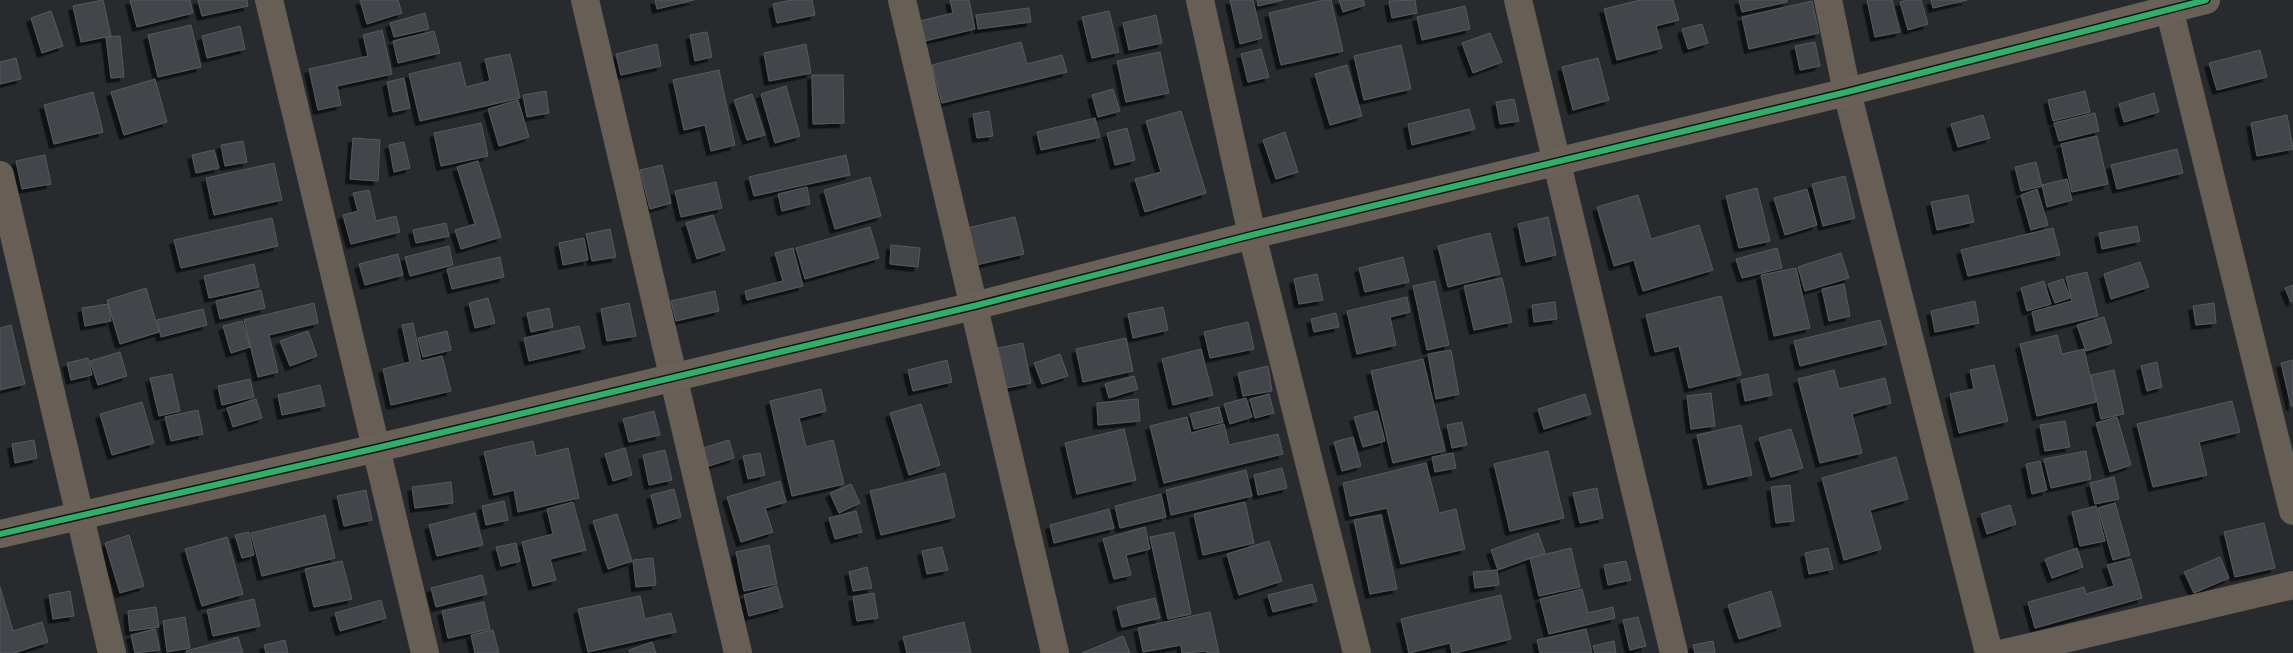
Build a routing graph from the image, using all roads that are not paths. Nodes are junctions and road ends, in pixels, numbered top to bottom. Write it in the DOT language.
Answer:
graph roads {
  1 [pos="269,0"];
  2 [pos="585,0"];
  3 [pos="902,0"];
  4 [pos="1200,0"];
  5 [pos="1518,0"];
  6 [pos="1828,0"];
  7 [pos="2206,0"];
  8 [pos="2168,5"];
  9 [pos="1848,92"];
  10 [pos="1556,162"];
  11 [pos="0,175"];
  12 [pos="1252,235"];
  13 [pos="974,306"];
  14 [pos="673,378"];
  15 [pos="377,448"];
  16 [pos="2293,511"];
  17 [pos="80,516"];
  18 [pos="0,534"];
  19 [pos="2293,585"];
  20 [pos="112,653"];
  21 [pos="425,653"];
  22 [pos="738,653"];
  23 [pos="1055,653"];
  24 [pos="1357,653"];
  25 [pos="1674,653"];
  26 [pos="1989,653"];
  27 [pos="2005,653"];
  1 -- 15 [label="street"];
  2 -- 14 [label="street"];
  3 -- 13 [label="street"];
  4 -- 12 [label="street"];
  5 -- 10 [label="street"];
  6 -- 9 [label="street"];
  7 -- 8 [label="street"];
  8 -- 9 [label="street"];
  8 -- 16 [label="street"];
  9 -- 10 [label="street"];
  9 -- 26 [label="street"];
  10 -- 12 [label="street"];
  10 -- 25 [label="street"];
  11 -- 17 [label="street"];
  12 -- 13 [label="street"];
  12 -- 24 [label="street"];
  13 -- 14 [label="street"];
  13 -- 23 [label="street"];
  14 -- 15 [label="street"];
  14 -- 22 [label="street"];
  15 -- 17 [label="street"];
  15 -- 21 [label="street"];
  17 -- 18 [label="street"];
  17 -- 20 [label="street"];
  19 -- 27 [label="street"];
}
